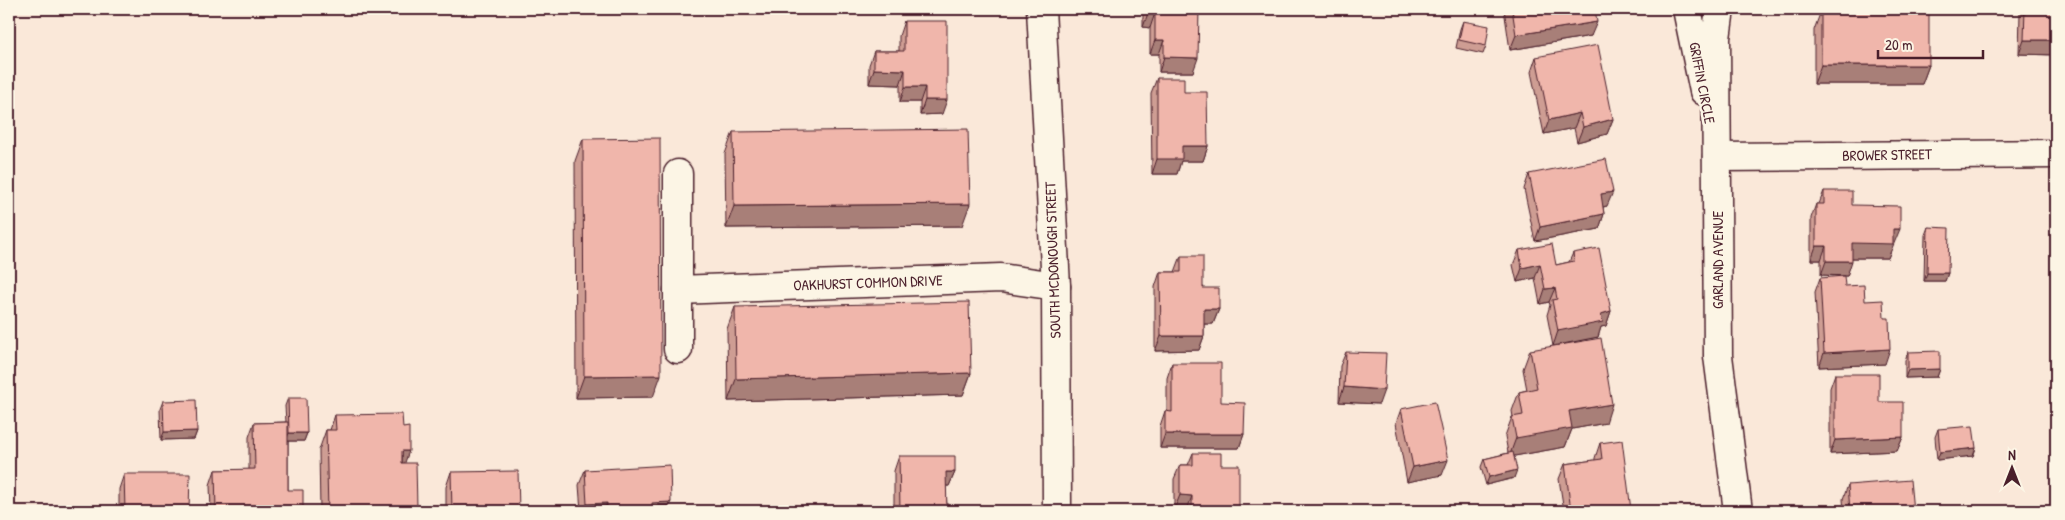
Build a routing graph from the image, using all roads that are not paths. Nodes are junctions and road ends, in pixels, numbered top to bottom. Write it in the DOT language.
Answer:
graph roads {
  1 [pos="1041,9"];
  2 [pos="1687,9"];
  3 [pos="1720,9"];
  4 [pos="2056,154"];
  5 [pos="1717,157"];
  6 [pos="678,174"];
  7 [pos="1056,286"];
  8 [pos="678,290"];
  9 [pos="678,349"];
  10 [pos="1057,511"];
  11 [pos="1738,511"];
  1 -- 7 [label="street, SOUTH MCDONOUGH STREET"];
  2 -- 5 [label="street, GRIFFIN CIRCLE"];
  3 -- 5 [label="street, GARLAND AVENUE"];
  4 -- 5 [label="street, BROWER STREET"];
  5 -- 11 [label="street, GARLAND AVENUE"];
  6 -- 8 [label="street"];
  7 -- 8 [label="street, OAKHURST COMMON DRIVE"];
  7 -- 10 [label="street, SOUTH MCDONOUGH STREET"];
  8 -- 9 [label="street"];
}
